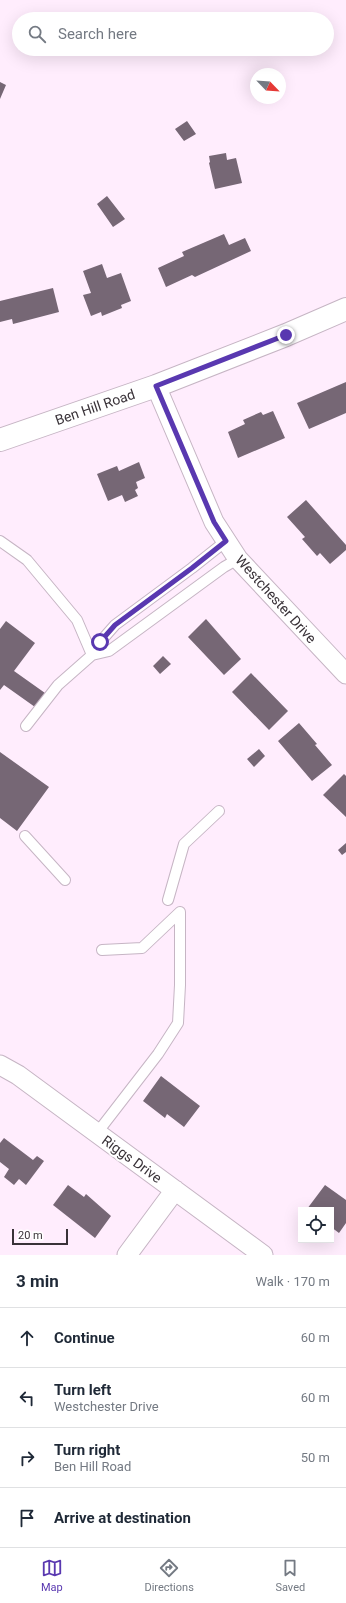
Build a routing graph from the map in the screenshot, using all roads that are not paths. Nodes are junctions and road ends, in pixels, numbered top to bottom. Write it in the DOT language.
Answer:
graph roads {
  1 [pos="346,309"];
  2 [pos="156,386"];
  3 [pos="0,440"];
  4 [pos="226,541"];
  5 [pos="0,542"];
  6 [pos="238,559"];
  7 [pos="92,655"];
  8 [pos="346,674"];
  9 [pos="26,726"];
  10 [pos="218,811"];
  11 [pos="25,836"];
  12 [pos="65,880"];
  13 [pos="168,900"];
  14 [pos="102,950"];
  15 [pos="0,1065"];
  16 [pos="98,1133"];
  17 [pos="175,1190"];
  18 [pos="127,1255"];
  19 [pos="262,1255"];
  1 -- 2 [label="street, Ben Hill Road"];
  2 -- 3 [label="street, Ben Hill Road"];
  2 -- 4 [label="street, Westchester Drive"];
  4 -- 6 [label="street, Westchester Drive"];
  4 -- 7 [label="lane"];
  5 -- 7 [label="lane"];
  6 -- 7 [label="lane"];
  6 -- 8 [label="street, Westchester Drive"];
  7 -- 9 [label="lane"];
  10 -- 13 [label="lane"];
  11 -- 12 [label="lane"];
  14 -- 16 [label="lane"];
  15 -- 16 [label="street, Riggs Drive"];
  16 -- 17 [label="street, Riggs Drive"];
  17 -- 18 [label="street"];
  17 -- 19 [label="street, Riggs Drive"];
}
